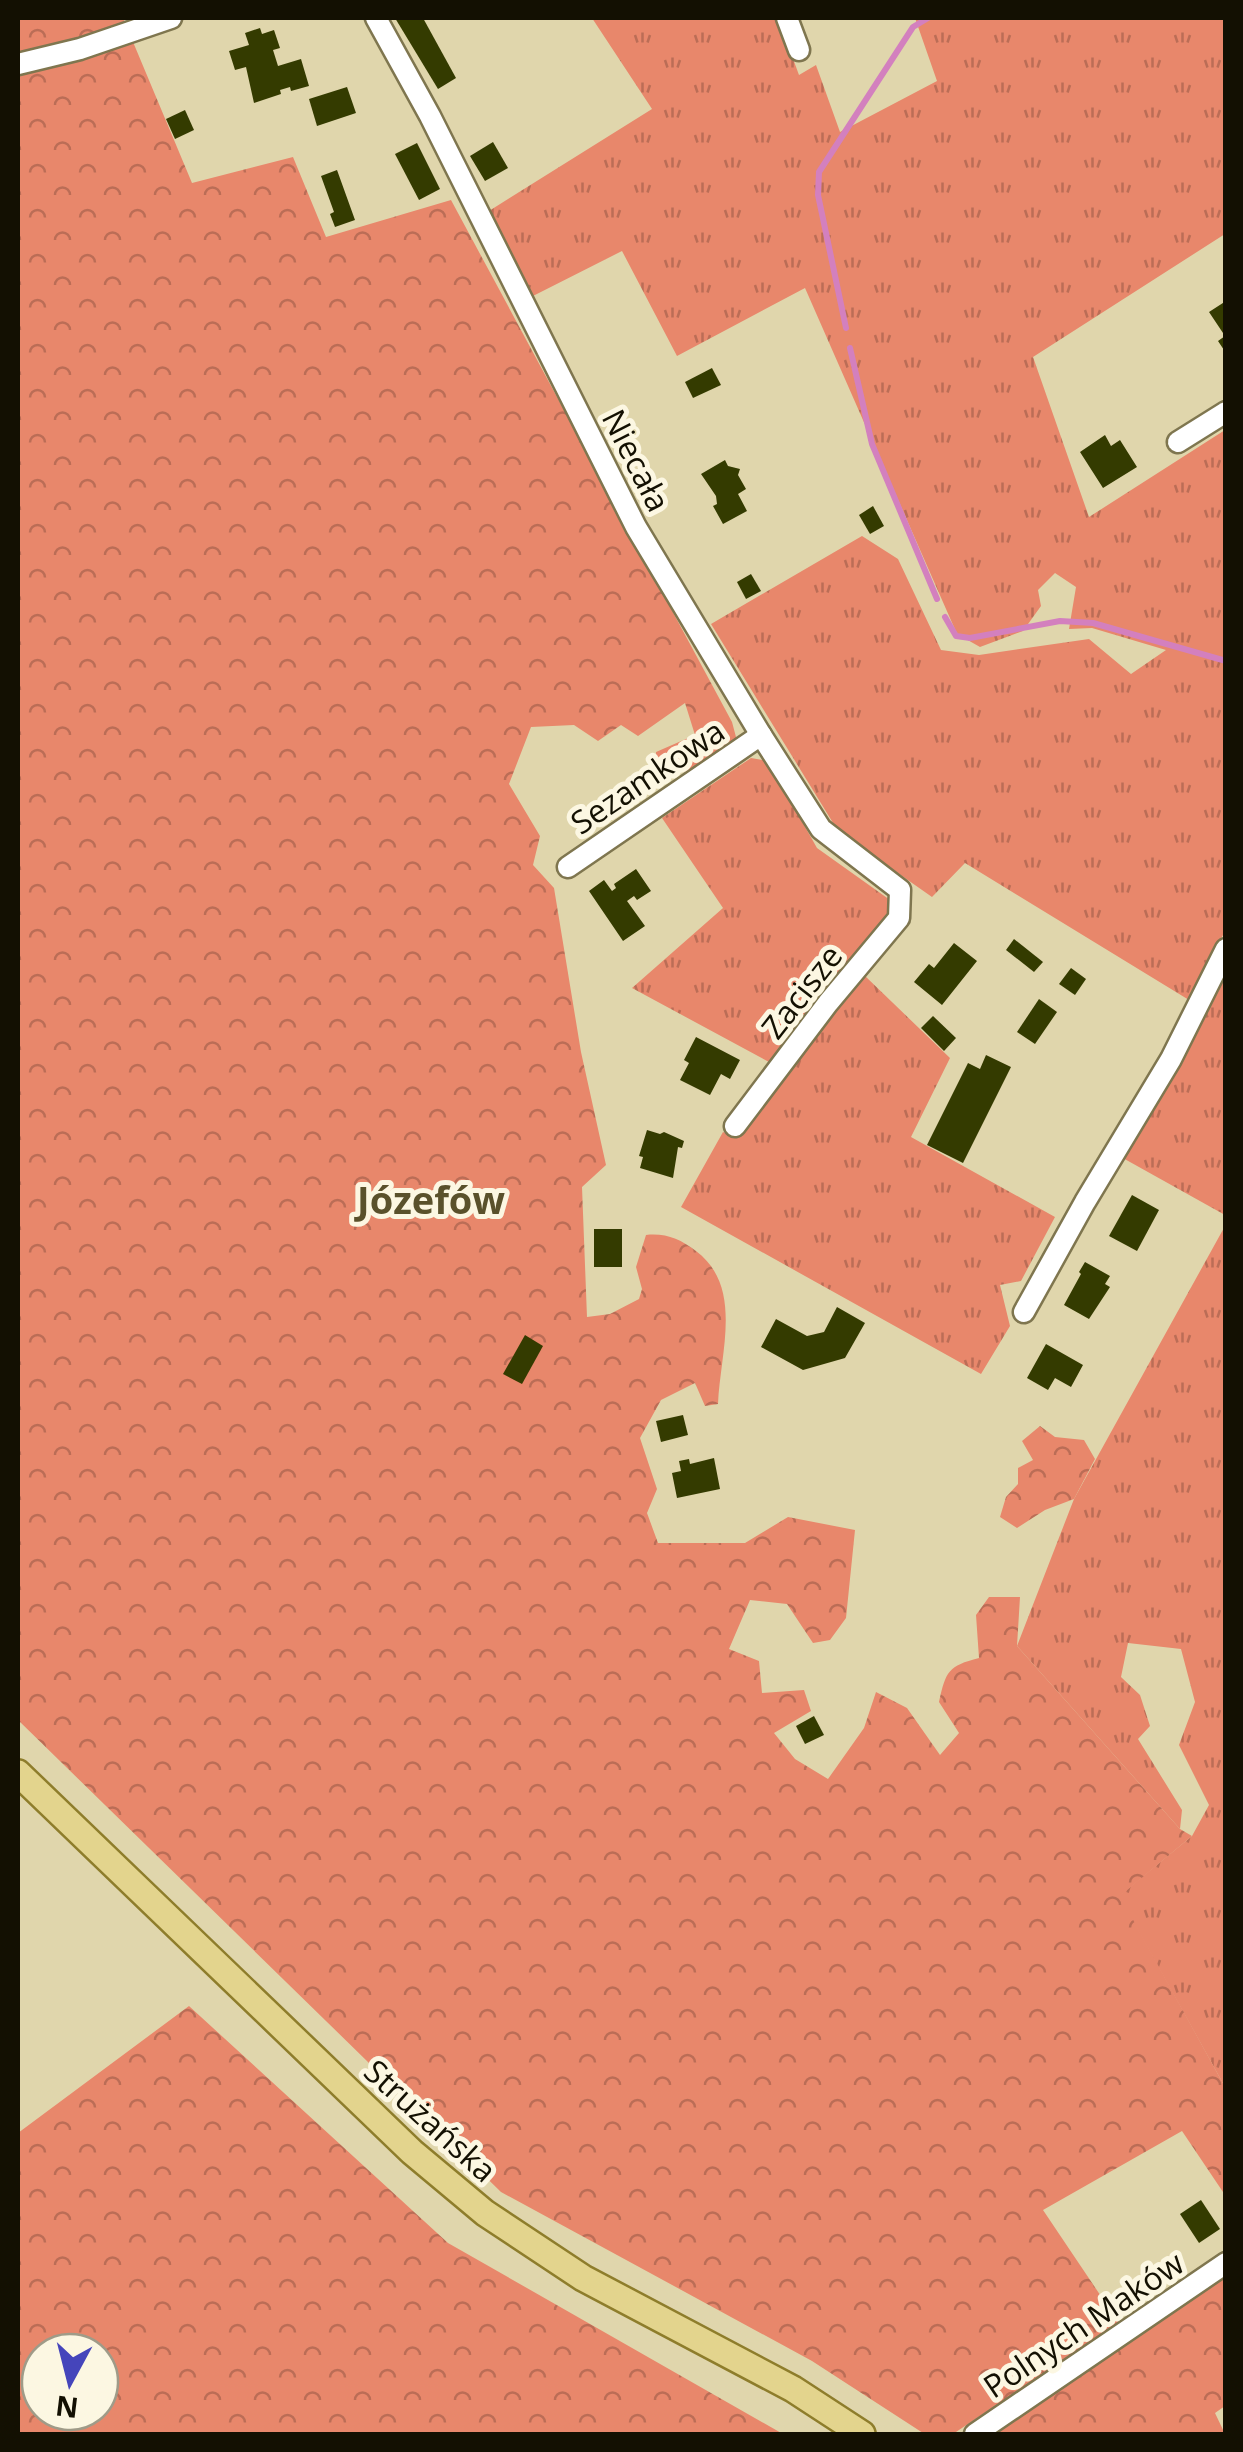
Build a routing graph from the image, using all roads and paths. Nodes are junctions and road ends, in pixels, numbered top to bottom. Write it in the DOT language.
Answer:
graph roads {
  1 [pos="170,18"];
  2 [pos="376,18"];
  3 [pos="788,18"];
  4 [pos="799,50"];
  5 [pos="18,64"];
  6 [pos="1226,412"];
  7 [pos="1178,442"];
  8 [pos="760,735"];
  9 [pos="568,866"];
  10 [pos="900,890"];
  11 [pos="1226,949"];
  12 [pos="735,1126"];
  13 [pos="1024,1312"];
  14 [pos="18,1774"];
  15 [pos="1226,2263"];
  16 [pos="862,2434"];
  17 [pos="976,2434"];
  1 -- 5 [label="street"];
  2 -- 8 [label="street, Niecała"];
  3 -- 4 [label="street"];
  6 -- 7 [label="street"];
  8 -- 9 [label="street, Sezamkowa"];
  8 -- 10 [label="street, Niecała"];
  10 -- 12 [label="street, Zacisze"];
  11 -- 13 [label="street"];
  14 -- 16 [label="main road, Strużańska"];
  15 -- 17 [label="street, Polnych Maków"];
}
